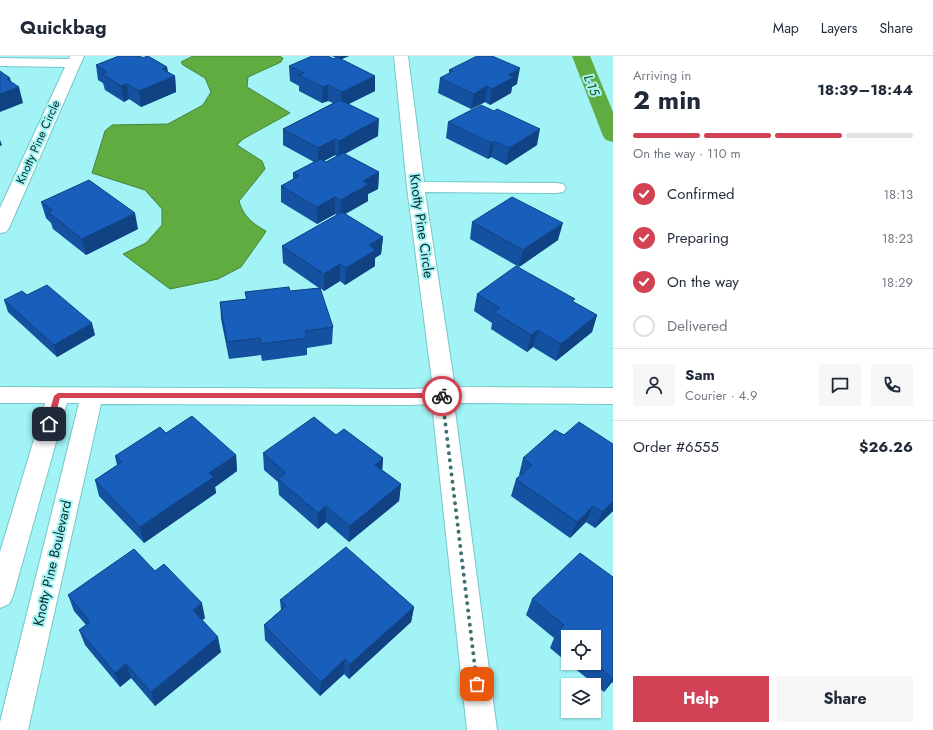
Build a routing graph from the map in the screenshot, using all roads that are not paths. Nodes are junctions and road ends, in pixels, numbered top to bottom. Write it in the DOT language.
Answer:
graph roads {
  1 [pos="401,56"];
  2 [pos="75,60"];
  3 [pos="0,62"];
  4 [pos="416,187"];
  5 [pos="557,188"];
  6 [pos="7,199"];
  7 [pos="0,228"];
  8 [pos="0,395"];
  9 [pos="442,395"];
  10 [pos="58,396"];
  11 [pos="92,396"];
  12 [pos="613,396"];
  13 [pos="0,596"];
  14 [pos="13,730"];
  15 [pos="482,730"];
  1 -- 4 [label="street, Knotty Pine Circle"];
  2 -- 3 [label="street"];
  2 -- 6 [label="street, Knotty Pine Circle"];
  4 -- 5 [label="street"];
  4 -- 9 [label="street, Knotty Pine Circle"];
  6 -- 7 [label="street, Knotty Pine Circle"];
  8 -- 10 [label="street"];
  9 -- 11 [label="street"];
  9 -- 12 [label="street"];
  9 -- 15 [label="street, Knotty Pine Circle"];
  10 -- 11 [label="street"];
  10 -- 13 [label="street"];
  11 -- 14 [label="street, Knotty Pine Boulevard"];
}
